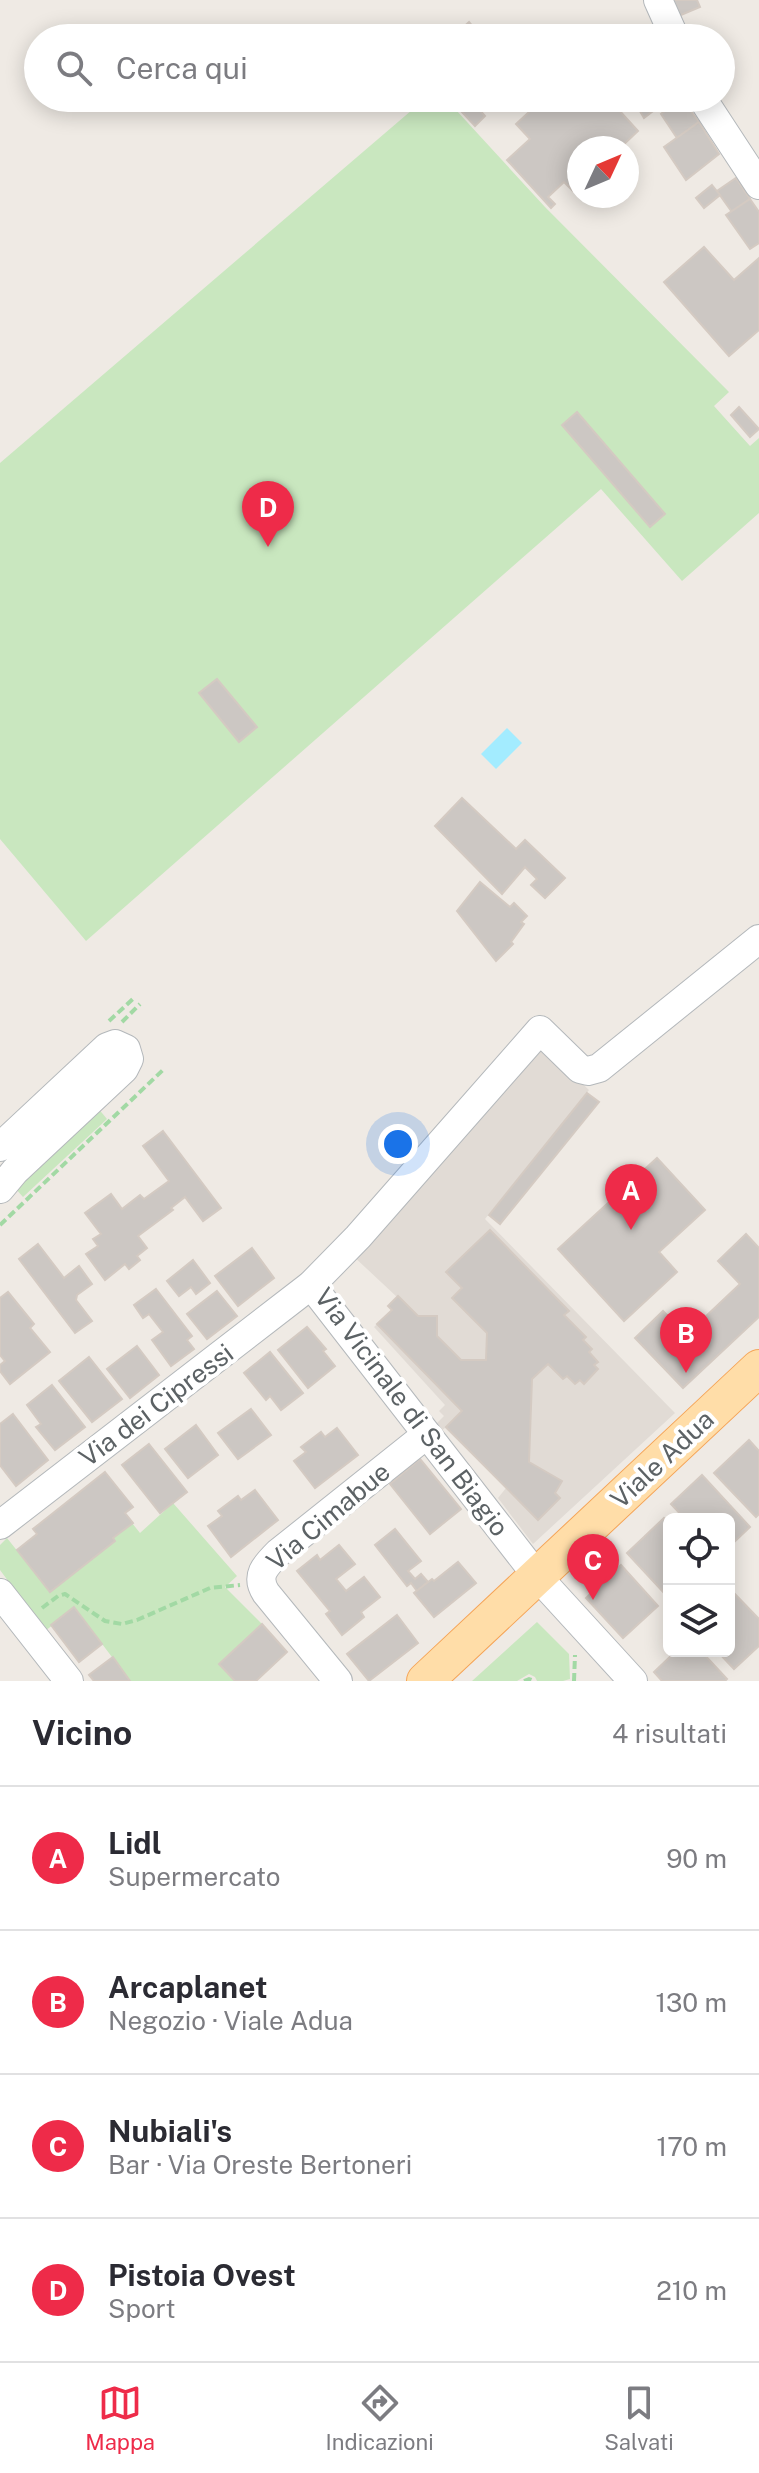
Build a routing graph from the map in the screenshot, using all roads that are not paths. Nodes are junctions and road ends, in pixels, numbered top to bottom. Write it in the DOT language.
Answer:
graph roads {
  1 [pos="658,0"];
  2 [pos="669,24"];
  3 [pos="711,112"];
  4 [pos="759,185"];
  5 [pos="759,939"];
  6 [pos="27,1120"];
  7 [pos="48,1141"];
  8 [pos="0,1147"];
  9 [pos="0,1189"];
  10 [pos="311,1285"];
  11 [pos="759,1368"];
  12 [pos="426,1435"];
  13 [pos="0,1525"];
  14 [pos="537,1576"];
  15 [pos="0,1593"];
  16 [pos="69,1681"];
  17 [pos="338,1681"];
  18 [pos="425,1681"];
  19 [pos="633,1681"];
  1 -- 2 [label="street"];
  3 -- 4 [label="street"];
  5 -- 10 [label="street, Via Vicinale di San Biagio"];
  6 -- 7 [label="street"];
  6 -- 7 [label="street"];
  6 -- 8 [label="street"];
  7 -- 9 [label="street"];
  10 -- 12 [label="street, Via Vicinale di San Biagio"];
  10 -- 13 [label="street, Via dei Cipressi"];
  11 -- 14 [label="main road, Viale Adua"];
  12 -- 14 [label="street, Via Vicinale di San Biagio"];
  12 -- 17 [label="street, Via Cimabue"];
  14 -- 18 [label="main road, Viale Adua"];
  14 -- 19 [label="street, Via Vicinale di San Biagio"];
  15 -- 16 [label="street"];
}
